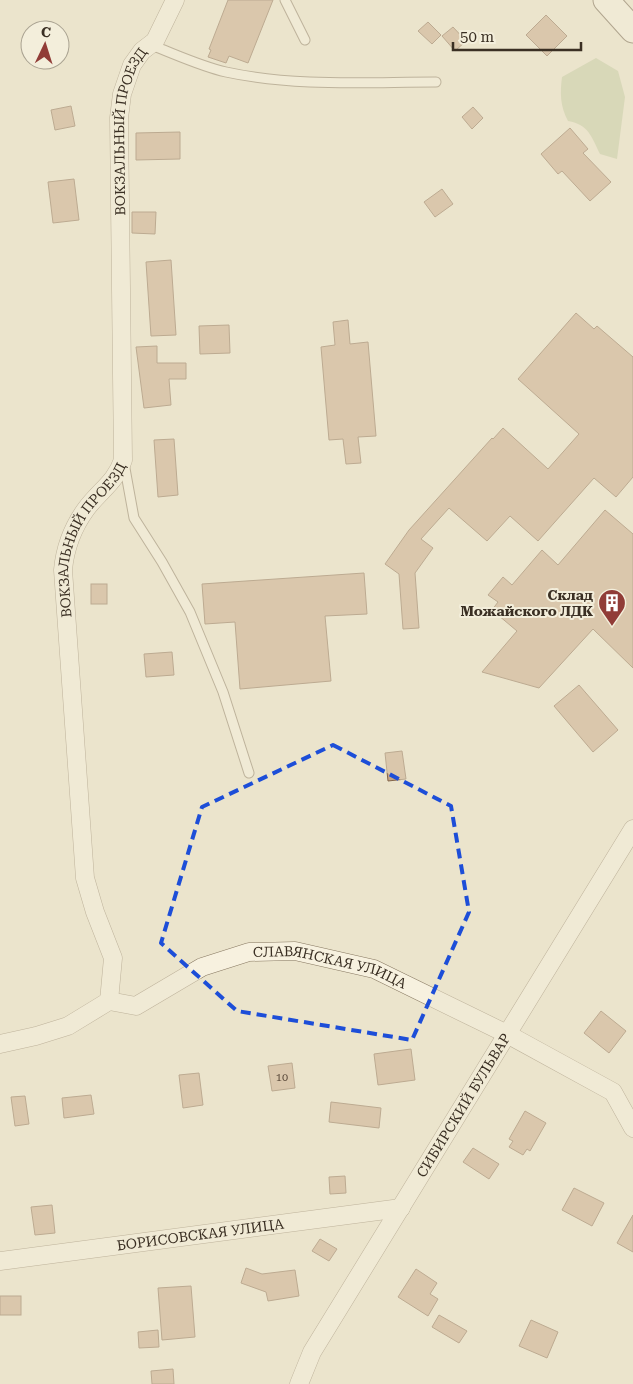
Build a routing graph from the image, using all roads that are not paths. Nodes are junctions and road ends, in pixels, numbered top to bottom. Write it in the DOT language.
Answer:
graph roads {
  1 [pos="175,0"];
  2 [pos="285,0"];
  3 [pos="606,0"];
  4 [pos="633,30"];
  5 [pos="305,40"];
  6 [pos="150,45"];
  7 [pos="436,82"];
  8 [pos="123,460"];
  9 [pos="249,773"];
  10 [pos="633,829"];
  11 [pos="109,1001"];
  12 [pos="507,1034"];
  13 [pos="0,1044"];
  14 [pos="633,1128"];
  15 [pos="400,1208"];
  16 [pos="0,1261"];
  17 [pos="299,1384"];
  1 -- 6 [label="street, ВОКЗАЛЬНЫЙ ПРОЕЗД"];
  2 -- 5 [label="lane"];
  3 -- 4 [label="main road"];
  6 -- 7 [label="lane"];
  6 -- 8 [label="street, ВОКЗАЛЬНЫЙ ПРОЕЗД"];
  8 -- 9 [label="lane"];
  8 -- 11 [label="street, ВОКЗАЛЬНЫЙ ПРОЕЗД"];
  10 -- 12 [label="street, СИБИРСКИЙ БУЛЬВАР"];
  11 -- 12 [label="street, СЛАВЯНСКАЯ УЛИЦА"];
  11 -- 13 [label="street"];
  12 -- 14 [label="street, СЛАВЯНСКАЯ УЛИЦА"];
  12 -- 15 [label="street, СИБИРСКИЙ БУЛЬВАР"];
  15 -- 16 [label="street, БОРИСОВСКАЯ УЛИЦА"];
  15 -- 17 [label="street, СИБИРСКИЙ БУЛЬВАР"];
}
